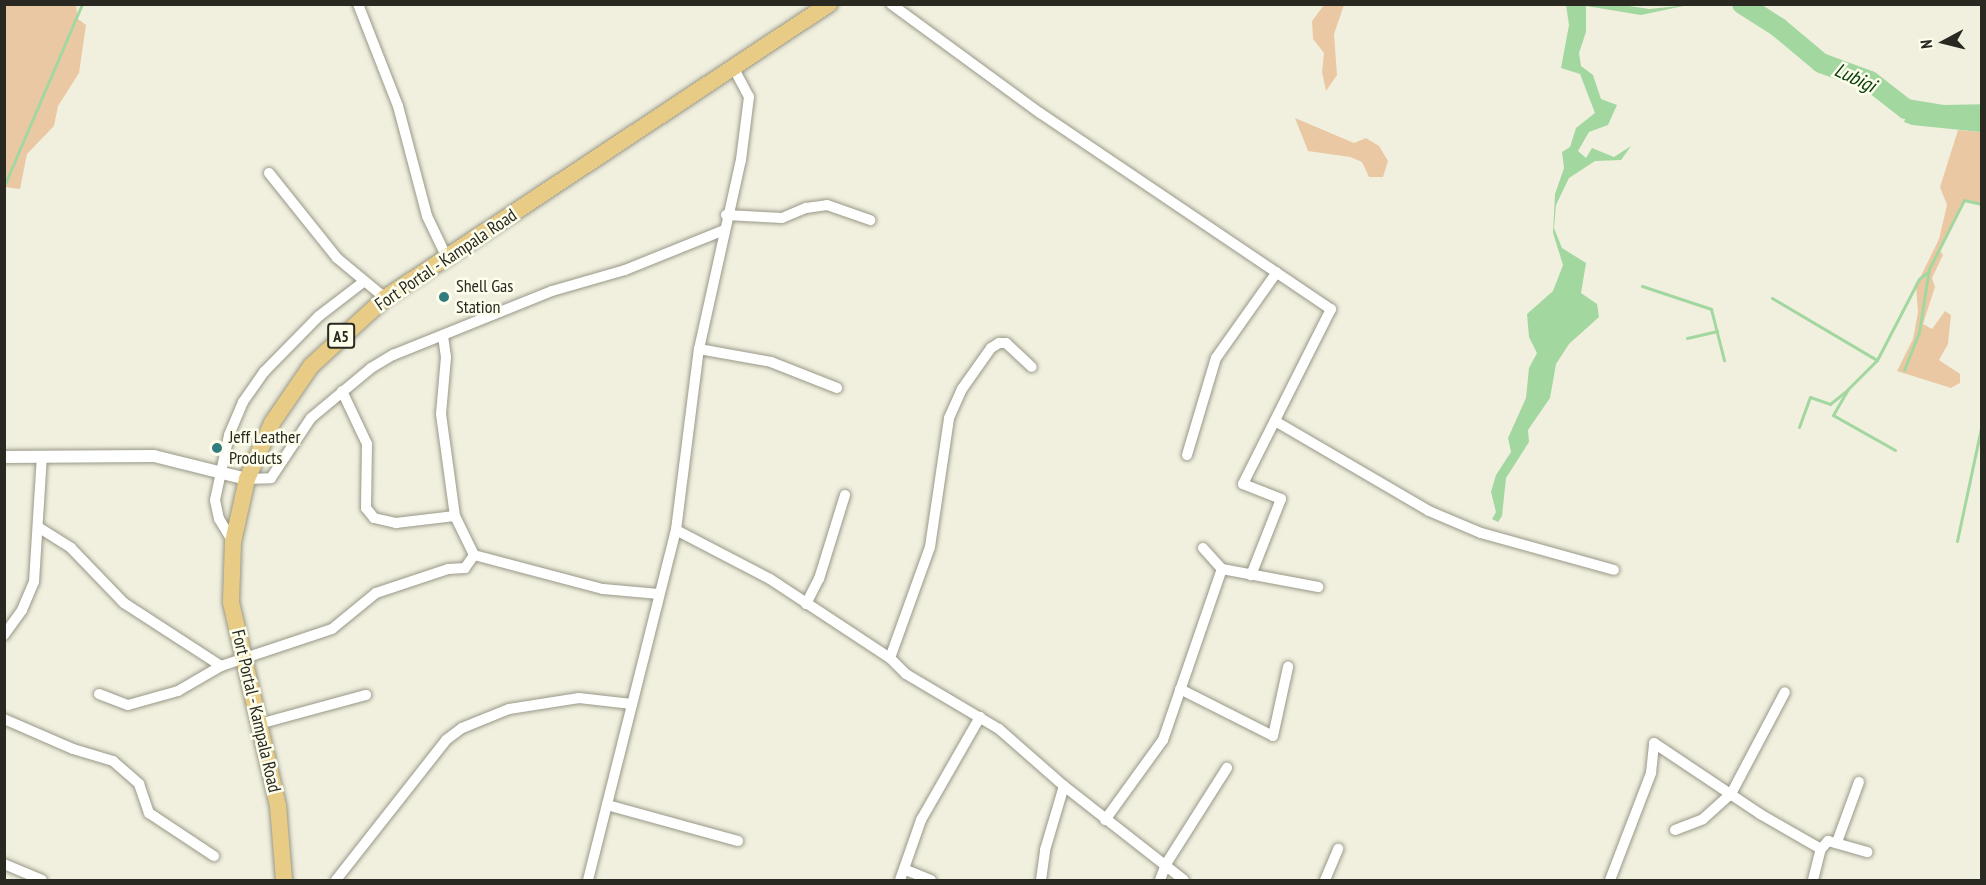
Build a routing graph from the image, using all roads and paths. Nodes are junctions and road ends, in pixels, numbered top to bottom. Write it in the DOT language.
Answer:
graph roads {
  1 [pos="358,4"];
  2 [pos="830,4"];
  3 [pos="891,4"];
  4 [pos="734,69"];
  5 [pos="269,173"];
  6 [pos="726,215"];
  7 [pos="870,220"];
  8 [pos="722,231"];
  9 [pos="447,258"];
  10 [pos="1277,272"];
  11 [pos="362,283"];
  12 [pos="385,298"];
  13 [pos="443,336"];
  14 [pos="699,349"];
  15 [pos="1032,367"];
  16 [pos="837,388"];
  17 [pos="342,391"];
  18 [pos="1275,421"];
  19 [pos="1188,455"];
  20 [pos="42,456"];
  21 [pos="4,457"];
  22 [pos="220,473"];
  23 [pos="247,479"];
  24 [pos="845,495"];
  25 [pos="455,516"];
  26 [pos="38,527"];
  27 [pos="676,530"];
  28 [pos="233,543"];
  29 [pos="1203,548"];
  30 [pos="474,555"];
  31 [pos="1222,569"];
  32 [pos="1614,570"];
  33 [pos="1251,575"];
  34 [pos="1318,587"];
  35 [pos="659,594"];
  36 [pos="806,604"];
  37 [pos="4,635"];
  38 [pos="890,658"];
  39 [pos="241,660"];
  40 [pos="221,666"];
  41 [pos="1288,667"];
  42 [pos="1180,689"];
  43 [pos="1785,692"];
  44 [pos="99,694"];
  45 [pos="366,695"];
  46 [pos="632,704"];
  47 [pos="981,717"];
  48 [pos="4,719"];
  49 [pos="259,724"];
  50 [pos="1227,768"];
  51 [pos="1859,782"];
  52 [pos="1064,786"];
  53 [pos="1731,794"];
  54 [pos="607,805"];
  55 [pos="1105,820"];
  56 [pos="1674,830"];
  57 [pos="738,841"];
  58 [pos="1837,842"];
  59 [pos="1338,849"];
  60 [pos="1821,849"];
  61 [pos="1867,852"];
  62 [pos="214,856"];
  63 [pos="4,864"];
  64 [pos="1166,864"];
  65 [pos="906,870"];
  66 [pos="42,880"];
  67 [pos="284,880"];
  68 [pos="336,880"];
  69 [pos="588,880"];
  70 [pos="900,880"];
  71 [pos="931,880"];
  72 [pos="1041,880"];
  73 [pos="1160,880"];
  74 [pos="1184,880"];
  75 [pos="1324,880"];
  76 [pos="1610,880"];
  77 [pos="1813,880"];
  1 -- 9 [label="street"];
  2 -- 4 [label="main road, Fort Portal - Kampala Road / A5"];
  3 -- 10 [label="street"];
  4 -- 6 [label="street"];
  4 -- 9 [label="main road, Fort Portal - Kampala Road / A5"];
  5 -- 11 [label="street"];
  6 -- 7 [label="street"];
  6 -- 8 [label="street"];
  8 -- 13 [label="street"];
  8 -- 14 [label="street"];
  9 -- 12 [label="main road, Fort Portal - Kampala Road / A5"];
  10 -- 18 [label="street"];
  10 -- 19 [label="street"];
  11 -- 12 [label="street"];
  11 -- 22 [label="street"];
  12 -- 23 [label="main road, Fort Portal - Kampala Road / A5"];
  13 -- 17 [label="street"];
  13 -- 25 [label="street"];
  14 -- 16 [label="street"];
  14 -- 27 [label="street"];
  15 -- 38 [label="street"];
  17 -- 23 [label="street"];
  17 -- 25 [label="street"];
  18 -- 32 [label="street"];
  18 -- 33 [label="street"];
  20 -- 21 [label="street"];
  20 -- 22 [label="street"];
  20 -- 26 [label="street"];
  22 -- 23 [label="street"];
  22 -- 28 [label="street"];
  23 -- 28 [label="main road, Fort Portal - Kampala Road / A5"];
  24 -- 36 [label="street"];
  25 -- 30 [label="street"];
  26 -- 37 [label="street"];
  26 -- 40 [label="street"];
  27 -- 35 [label="street"];
  27 -- 36 [label="street"];
  28 -- 39 [label="main road, Fort Portal - Kampala Road / A5"];
  29 -- 31 [label="street"];
  30 -- 35 [label="street"];
  30 -- 39 [label="street"];
  31 -- 33 [label="street"];
  31 -- 42 [label="street"];
  33 -- 34 [label="street"];
  35 -- 46 [label="street"];
  36 -- 38 [label="street"];
  38 -- 47 [label="street"];
  39 -- 40 [label="street"];
  39 -- 49 [label="main road, Fort Portal - Kampala Road / A5"];
  40 -- 44 [label="street"];
  41 -- 42 [label="street"];
  42 -- 55 [label="street"];
  43 -- 53 [label="street"];
  45 -- 49 [label="street"];
  46 -- 54 [label="street"];
  46 -- 68 [label="street"];
  47 -- 52 [label="street"];
  47 -- 65 [label="street"];
  48 -- 62 [label="street"];
  49 -- 67 [label="main road, Fort Portal - Kampala Road / A5"];
  50 -- 64 [label="street"];
  51 -- 58 [label="street"];
  52 -- 55 [label="street"];
  52 -- 72 [label="street"];
  53 -- 56 [label="street"];
  53 -- 60 [label="street"];
  53 -- 76 [label="street"];
  54 -- 57 [label="street"];
  54 -- 69 [label="street"];
  55 -- 64 [label="street"];
  58 -- 60 [label="street"];
  58 -- 61 [label="street"];
  59 -- 75 [label="street"];
  60 -- 77 [label="street"];
  63 -- 66 [label="street"];
  64 -- 73 [label="street"];
  64 -- 74 [label="street"];
  65 -- 70 [label="street"];
  65 -- 71 [label="street"];
}
